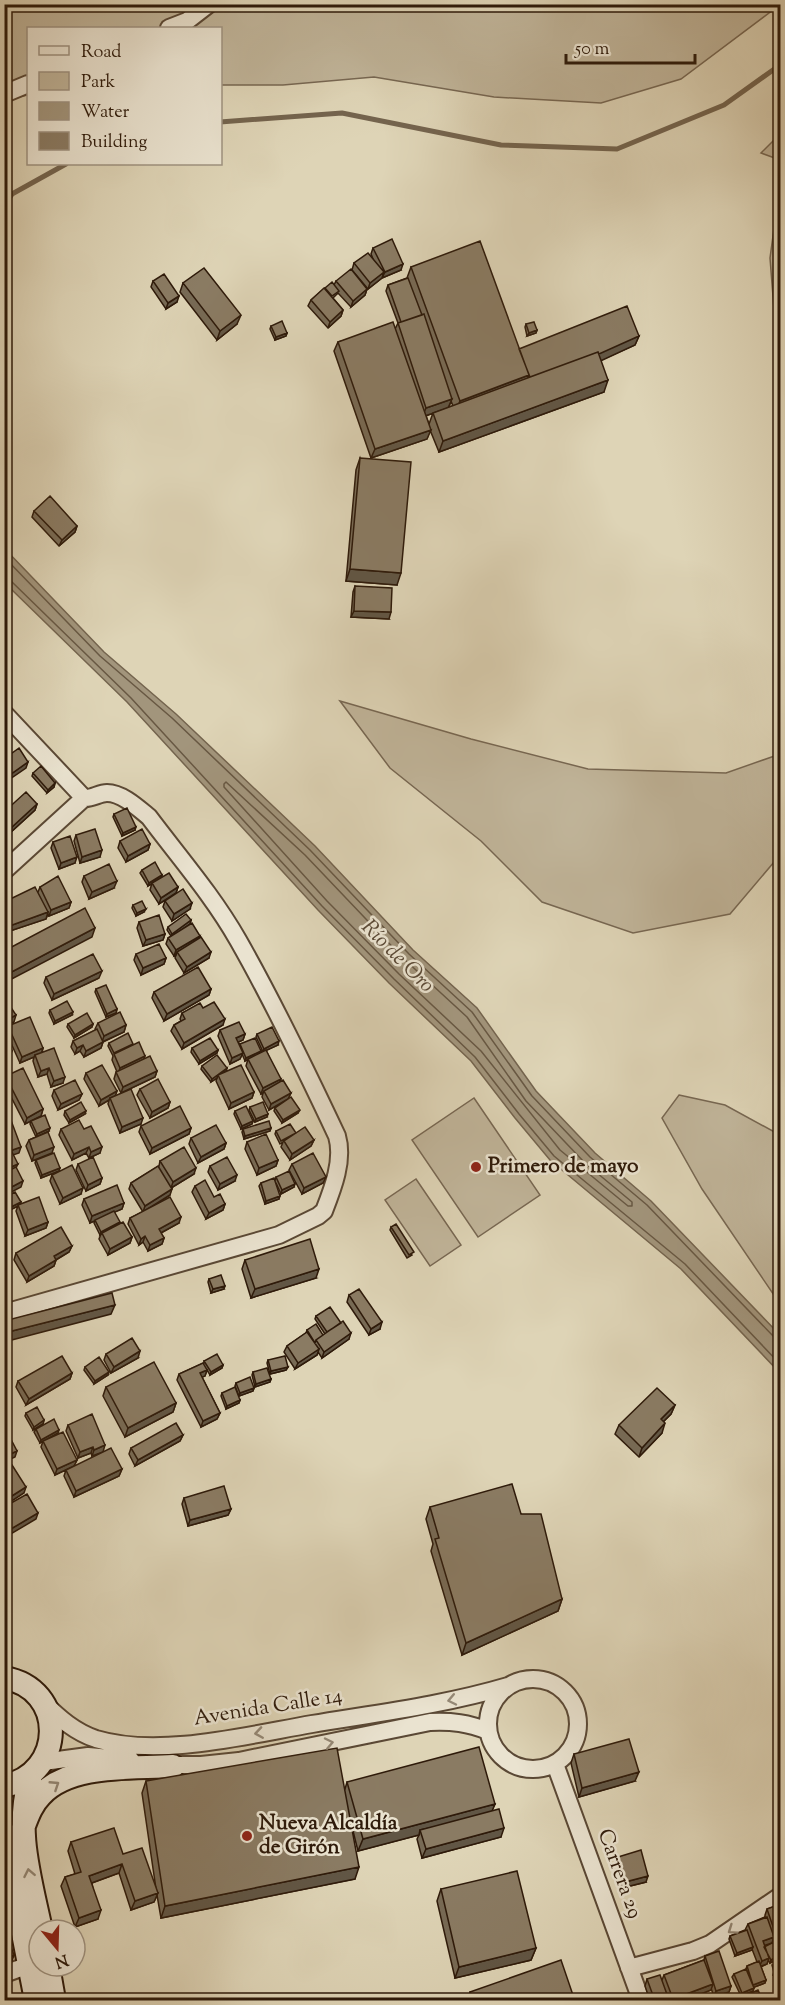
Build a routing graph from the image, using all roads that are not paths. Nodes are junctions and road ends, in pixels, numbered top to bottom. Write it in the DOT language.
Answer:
graph roads {
  1 [pos="209,4"];
  2 [pos="172,27"];
  3 [pos="27,84"];
  4 [pos="4,94"];
  5 [pos="4,713"];
  6 [pos="84,798"];
  7 [pos="4,871"];
  8 [pos="5,1313"];
  9 [pos="4,1663"];
  10 [pos="14,1681"];
  11 [pos="508,1686"];
  12 [pos="43,1702"];
  13 [pos="488,1731"];
  14 [pos="555,1764"];
  15 [pos="173,1766"];
  16 [pos="37,1768"];
  17 [pos="4,1786"];
  18 [pos="13,1834"];
  19 [pos="10,1894"];
  20 [pos="780,1896"];
  21 [pos="37,1918"];
  22 [pos="27,1936"];
  23 [pos="629,1968"];
  24 [pos="27,1969"];
  25 [pos="4,1974"];
  26 [pos="38,1978"];
  27 [pos="44,1978"];
  28 [pos="36,2001"];
  29 [pos="54,2001"];
  30 [pos="641,2001"];
  1 -- 2 [label="street"];
  3 -- 4 [label="street"];
  5 -- 6 [label="street"];
  6 -- 7 [label="street"];
  6 -- 8 [label="street"];
  9 -- 10 [label="main road"];
  10 -- 12 [label="main road"];
  11 -- 12 [label="street, Avenida Calle 14, one-way"];
  11 -- 13 [label="street"];
  11 -- 14 [label="street"];
  12 -- 16 [label="main road"];
  13 -- 14 [label="street"];
  15 -- 13 [label="street, Avenida Calle 14, one-way"];
  14 -- 23 [label="street, Carrera 29"];
  15 -- 16 [label="street, Avenida Calle 14"];
  18 -- 15 [label="main road, one-way"];
  16 -- 17 [label="main road"];
  16 -- 18 [label="main road"];
  18 -- 19 [label="main road"];
  21 -- 18 [label="main road, one-way"];
  19 -- 22 [label="main road"];
  20 -- 23 [label="street, one-way"];
  23 -- 30 [label="street, Carrera 29"];
  24 -- 25 [label="street"];
  26 -- 28 [label="main road"];
  27 -- 29 [label="main road"];
}
